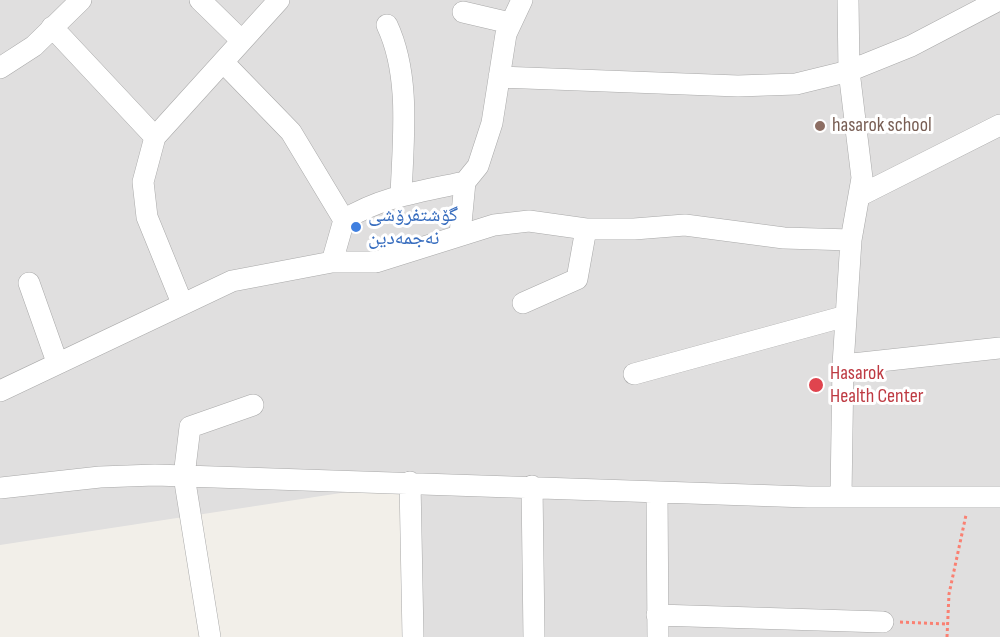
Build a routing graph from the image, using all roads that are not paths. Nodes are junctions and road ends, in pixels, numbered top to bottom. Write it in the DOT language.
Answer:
graph roads {
  1 [pos="81,0"];
  2 [pos="200,0"];
  3 [pos="279,0"];
  4 [pos="522,0"];
  5 [pos="848,0"];
  6 [pos="999,0"];
  7 [pos="463,12"];
  8 [pos="510,23"];
  9 [pos="387,25"];
  10 [pos="52,27"];
  11 [pos="241,40"];
  12 [pos="224,63"];
  13 [pos="0,68"];
  14 [pos="849,70"];
  15 [pos="499,77"];
  16 [pos="1000,125"];
  17 [pos="155,136"];
  18 [pos="465,182"];
  19 [pos="861,195"];
  20 [pos="400,196"];
  21 [pos="344,220"];
  22 [pos="586,229"];
  23 [pos="460,234"];
  24 [pos="851,240"];
  25 [pos="332,262"];
  26 [pos="29,283"];
  27 [pos="182,303"];
  28 [pos="523,303"];
  29 [pos="846,316"];
  30 [pos="1000,348"];
  31 [pos="57,362"];
  32 [pos="843,365"];
  33 [pos="634,374"];
  34 [pos="0,391"];
  35 [pos="253,405"];
  36 [pos="184,476"];
  37 [pos="410,482"];
  38 [pos="532,486"];
  39 [pos="0,488"];
  40 [pos="657,492"];
  41 [pos="841,496"];
  42 [pos="1000,497"];
  43 [pos="657,615"];
  44 [pos="883,622"];
  45 [pos="776,628"];
  46 [pos="210,637"];
  47 [pos="413,637"];
  48 [pos="534,637"];
  49 [pos="658,637"];
  1 -- 10 [label="street"];
  2 -- 11 [label="street"];
  3 -- 11 [label="street"];
  4 -- 8 [label="street"];
  5 -- 14 [label="street"];
  6 -- 14 [label="street"];
  7 -- 8 [label="street"];
  8 -- 15 [label="street"];
  9 -- 20 [label="street"];
  10 -- 13 [label="street"];
  10 -- 17 [label="street"];
  11 -- 12 [label="street"];
  12 -- 17 [label="street"];
  12 -- 21 [label="street"];
  14 -- 15 [label="street"];
  14 -- 19 [label="street"];
  15 -- 18 [label="street"];
  16 -- 19 [label="street"];
  17 -- 27 [label="street"];
  18 -- 20 [label="street"];
  18 -- 23 [label="street"];
  19 -- 24 [label="street"];
  20 -- 21 [label="street"];
  21 -- 25 [label="street"];
  22 -- 23 [label="street"];
  22 -- 24 [label="street"];
  22 -- 28 [label="street"];
  23 -- 25 [label="street"];
  24 -- 29 [label="street"];
  25 -- 27 [label="street"];
  26 -- 31 [label="street"];
  27 -- 31 [label="street"];
  29 -- 32 [label="street"];
  29 -- 33 [label="street"];
  30 -- 32 [label="street"];
  31 -- 34 [label="street"];
  32 -- 41 [label="street"];
  35 -- 36 [label="street"];
  36 -- 37 [label="street"];
  36 -- 39 [label="street"];
  36 -- 46 [label="street"];
  37 -- 38 [label="street"];
  37 -- 47 [label="street"];
  38 -- 40 [label="street"];
  38 -- 48 [label="street"];
  40 -- 41 [label="street"];
  40 -- 43 [label="street"];
  41 -- 42 [label="street"];
  43 -- 45 [label="street"];
  43 -- 49 [label="street"];
  44 -- 45 [label="street"];
}
